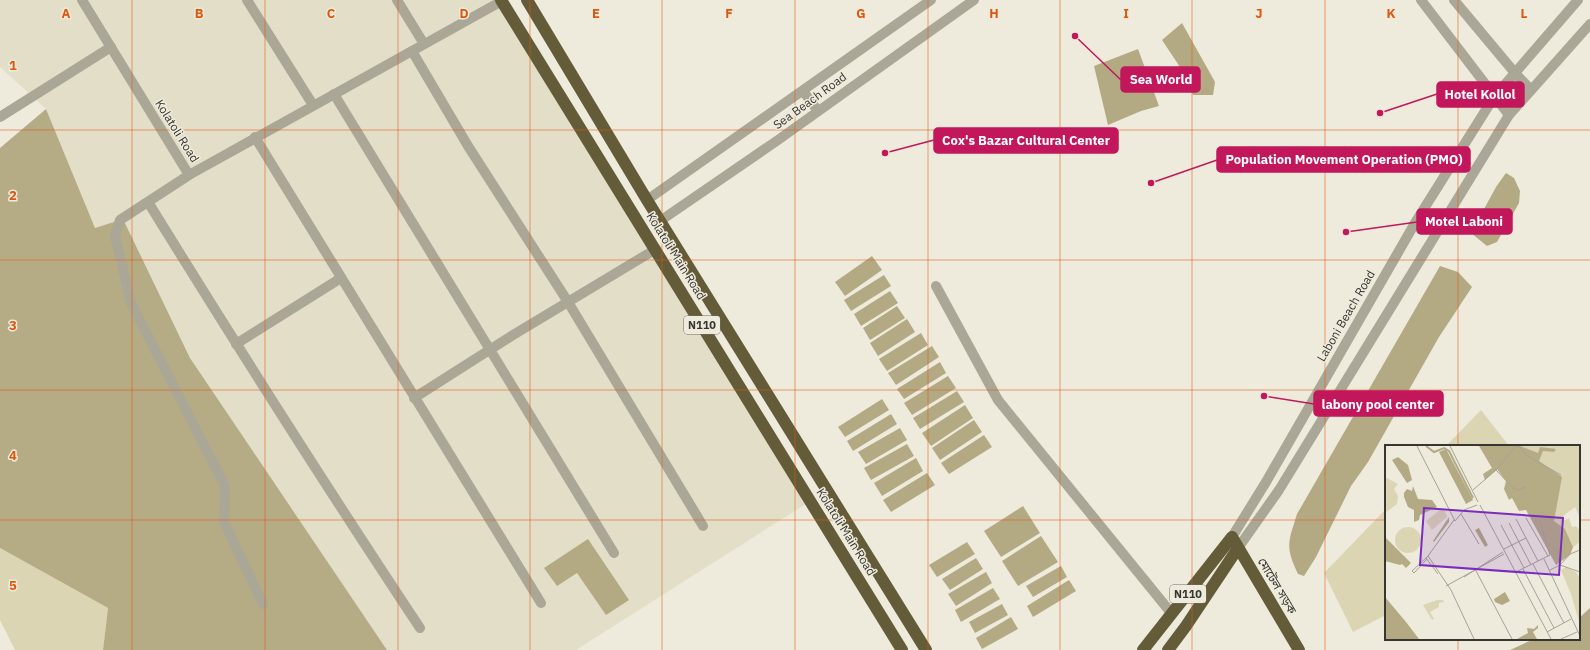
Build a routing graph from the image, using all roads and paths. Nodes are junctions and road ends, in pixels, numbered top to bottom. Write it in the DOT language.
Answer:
graph roads {
  1 [pos="82,0"];
  2 [pos="247,0"];
  3 [pos="397,0"];
  4 [pos="502,0"];
  5 [pos="527,0"];
  6 [pos="931,0"];
  7 [pos="974,0"];
  8 [pos="1421,0"];
  9 [pos="1454,0"];
  10 [pos="1578,0"];
  11 [pos="963,3"];
  12 [pos="1590,24"];
  13 [pos="424,44"];
  14 [pos="110,47"];
  15 [pos="412,51"];
  16 [pos="1515,73"];
  17 [pos="1530,90"];
  18 [pos="803,92"];
  19 [pos="334,94"];
  20 [pos="1494,97"];
  21 [pos="313,105"];
  22 [pos="818,111"];
  23 [pos="1509,115"];
  24 [pos="1,119"];
  25 [pos="255,137"];
  26 [pos="189,175"];
  27 [pos="648,200"];
  28 [pos="148,202"];
  29 [pos="660,221"];
  30 [pos="656,249"];
  31 [pos="341,278"];
  32 [pos="936,286"];
  33 [pos="568,302"];
  34 [pos="236,344"];
  35 [pos="489,350"];
  36 [pos="414,398"];
  37 [pos="703,526"];
  38 [pos="1232,537"];
  39 [pos="858,540"];
  40 [pos="1238,548"];
  41 [pos="841,550"];
  42 [pos="614,553"];
  43 [pos="541,603"];
  44 [pos="263,604"];
  45 [pos="1172,614"];
  46 [pos="420,628"];
  47 [pos="902,650"];
  48 [pos="926,650"];
  49 [pos="1143,650"];
  50 [pos="1168,650"];
  51 [pos="1299,650"];
  1 -- 14 [label="street, Kolatoli Road"];
  2 -- 21 [label="street"];
  3 -- 13 [label="street"];
  4 -- 13 [label="street, Kolatoli Road"];
  4 -- 30 [label="highway, Kolatoli Main Road / N110"];
  5 -- 27 [label="highway, Kolatoli Main Road / N110"];
  6 -- 18 [label="street, Sea Beach Road"];
  7 -- 11 [label="street, Sea Beach Road"];
  8 -- 20 [label="street"];
  9 -- 16 [label="street"];
  10 -- 16 [label="street, Laboni Beach Road"];
  11 -- 22 [label="street, Sea Beach Road"];
  12 -- 17 [label="street"];
  13 -- 15 [label="street, Kolatoli Road"];
  14 -- 24 [label="street"];
  14 -- 26 [label="street, Kolatoli Road"];
  15 -- 19 [label="street, Kolatoli Road"];
  15 -- 33 [label="street"];
  16 -- 17 [label="street"];
  16 -- 20 [label="street, Laboni Beach Road"];
  17 -- 23 [label="street"];
  18 -- 22 [label="street"];
  18 -- 27 [label="street, Sea Beach Road"];
  19 -- 21 [label="street, Kolatoli Road"];
  19 -- 35 [label="street"];
  20 -- 23 [label="street"];
  20 -- 38 [label="street, Laboni Beach Road"];
  21 -- 25 [label="street, Kolatoli Road"];
  22 -- 29 [label="street, Sea Beach Road"];
  23 -- 40 [label="street"];
  25 -- 26 [label="street, Kolatoli Road"];
  25 -- 31 [label="street"];
  26 -- 28 [label="street"];
  27 -- 29 [label="highway, Kolatoli Main Road / N110"];
  28 -- 34 [label="street"];
  28 -- 44 [label="street"];
  29 -- 39 [label="highway, Kolatoli Main Road / N110"];
  30 -- 33 [label="street"];
  30 -- 41 [label="highway, Kolatoli Main Road / N110"];
  31 -- 34 [label="street"];
  31 -- 36 [label="street"];
  32 -- 45 [label="street"];
  33 -- 35 [label="street"];
  33 -- 37 [label="street"];
  34 -- 46 [label="street"];
  35 -- 36 [label="street"];
  35 -- 42 [label="street"];
  36 -- 43 [label="street"];
  38 -- 40 [label="highway, মোটেল সড়ক"];
  38 -- 45 [label="highway, Laboni Beach Road / N110"];
  39 -- 41 [label="highway"];
  39 -- 48 [label="highway, Kolatoli Main Road / N110"];
  40 -- 50 [label="highway, N110"];
  40 -- 51 [label="highway, মোটেল সড়ক"];
  41 -- 47 [label="highway, Kolatoli Main Road / N110"];
  45 -- 49 [label="highway, Laboni Beach Road / N110"];
}
